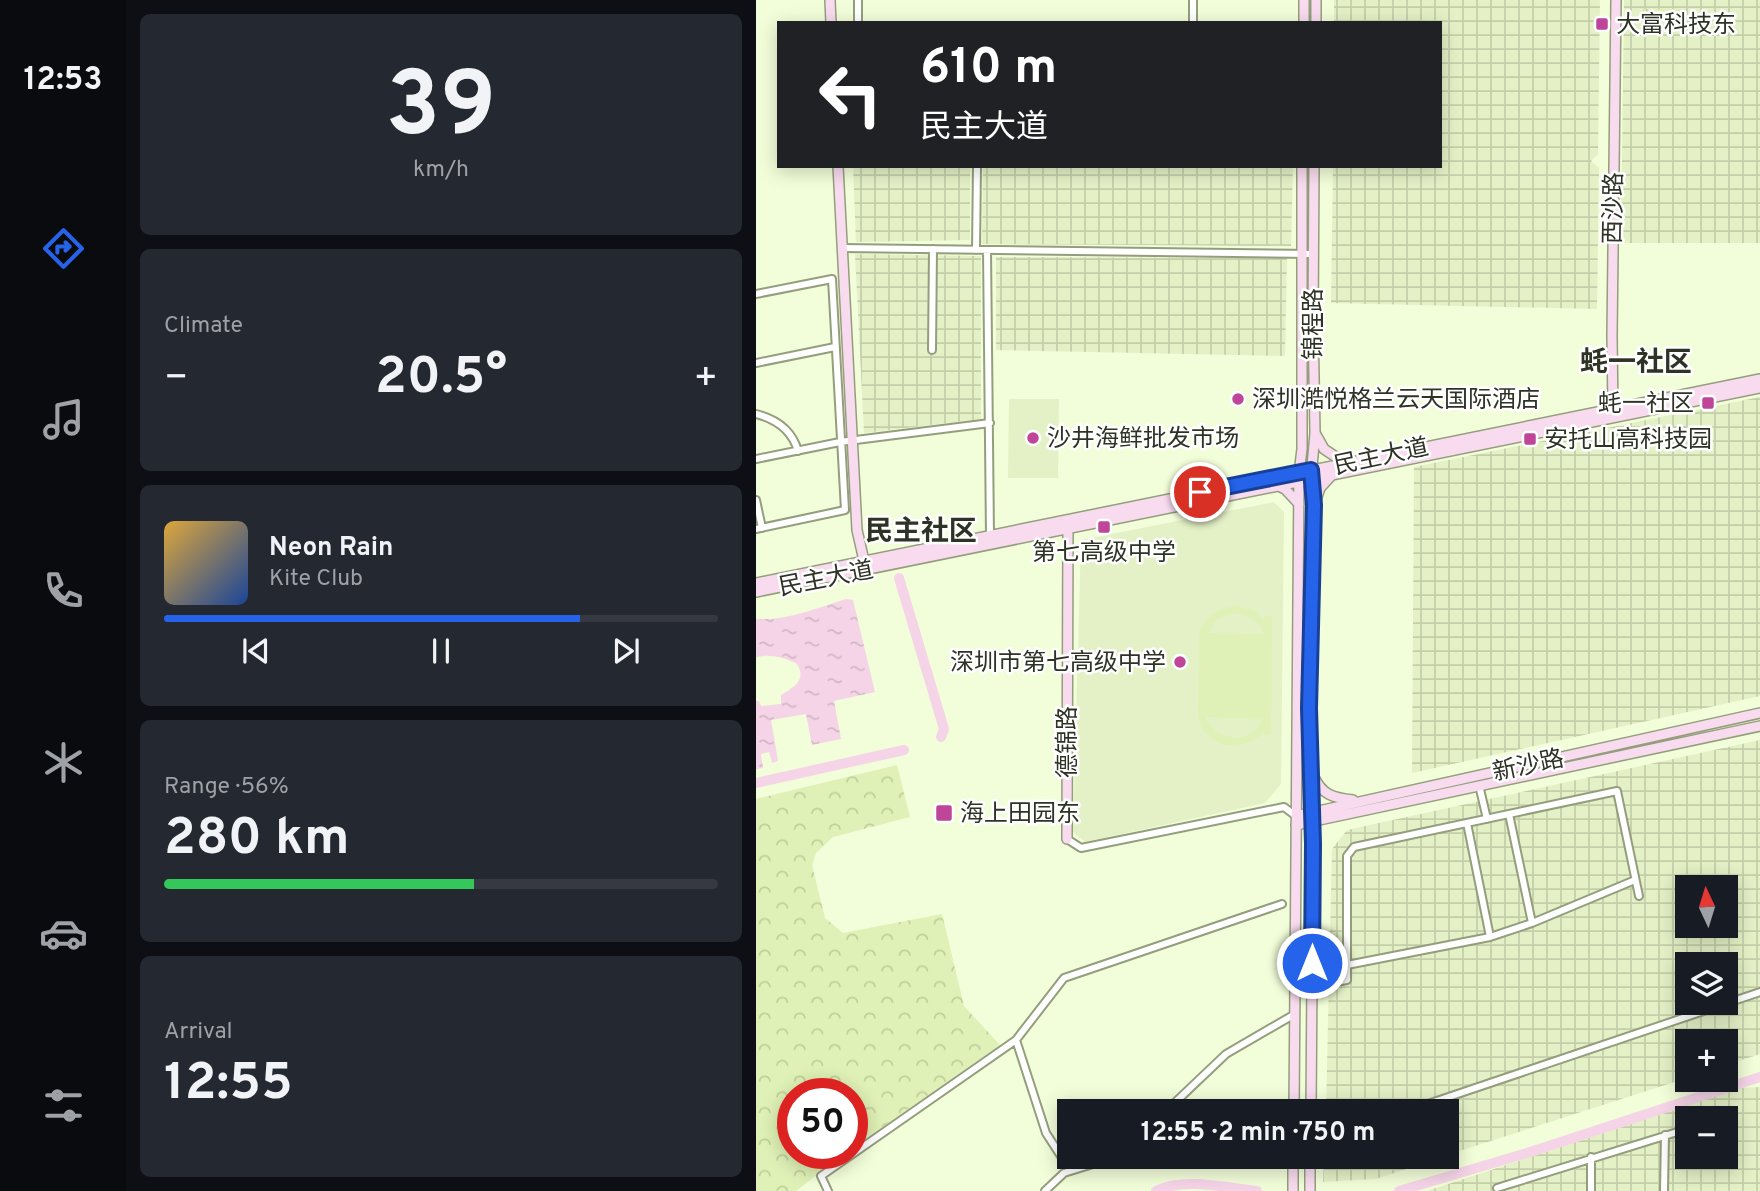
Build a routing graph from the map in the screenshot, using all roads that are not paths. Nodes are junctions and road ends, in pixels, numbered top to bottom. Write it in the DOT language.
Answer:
graph roads {
  1 [pos="830,0"];
  2 [pos="858,0"];
  3 [pos="1193,0"];
  4 [pos="1304,0"];
  5 [pos="1316,0"];
  6 [pos="1616,0"];
  7 [pos="831,21"];
  8 [pos="858,21"];
  9 [pos="1193,21"];
  10 [pos="1304,21"];
  11 [pos="1316,21"];
  12 [pos="838,168"];
  13 [pos="977,168"];
  14 [pos="1302,168"];
  15 [pos="1314,168"];
  16 [pos="842,248"];
  17 [pos="933,249"];
  18 [pos="976,250"];
  19 [pos="987,250"];
  20 [pos="1301,254"];
  21 [pos="1313,254"];
  22 [pos="756,294"];
  23 [pos="835,347"];
  24 [pos="932,350"];
  25 [pos="756,363"];
  26 [pos="1760,379"];
  27 [pos="1760,388"];
  28 [pos="1614,412"];
  29 [pos="756,414"];
  30 [pos="990,423"];
  31 [pos="1315,433"];
  32 [pos="853,441"];
  33 [pos="840,442"];
  34 [pos="1302,449"];
  35 [pos="798,451"];
  36 [pos="756,459"];
  37 [pos="1345,463"];
  38 [pos="1334,473"];
  39 [pos="1311,474"];
  40 [pos="1299,477"];
  41 [pos="1278,481"];
  42 [pos="756,500"];
  43 [pos="1299,504"];
  44 [pos="1314,505"];
  45 [pos="1068,524"];
  46 [pos="759,529"];
  47 [pos="990,536"];
  48 [pos="865,566"];
  49 [pos="756,583"];
  50 [pos="756,592"];
  51 [pos="1760,713"];
  52 [pos="1760,726"];
  53 [pos="1312,771"];
  54 [pos="1479,781"];
  55 [pos="1365,801"];
  56 [pos="1509,814"];
  57 [pos="1340,816"];
  58 [pos="1312,817"];
  59 [pos="1487,819"];
  60 [pos="1296,820"];
  61 [pos="1468,823"];
  62 [pos="1067,839"];
  63 [pos="1313,844"];
  64 [pos="1635,880"];
  65 [pos="1639,895"];
  66 [pos="1282,904"];
  67 [pos="1531,923"];
  68 [pos="1490,937"];
  69 [pos="1347,965"];
  70 [pos="1312,986"];
  71 [pos="1760,992"];
  72 [pos="1295,1014"];
  73 [pos="1016,1040"];
  74 [pos="1179,1099"];
  75 [pos="1294,1099"];
  76 [pos="1311,1099"];
  77 [pos="1443,1099"];
  78 [pos="1675,1132"];
  79 [pos="1665,1135"];
  80 [pos="1591,1157"];
  81 [pos="1074,1169"];
  82 [pos="1293,1169"];
  83 [pos="1310,1169"];
  84 [pos="1070,1170"];
  85 [pos="1517,1182"];
  86 [pos="1497,1188"];
  87 [pos="828,1191"];
  88 [pos="1045,1191"];
  89 [pos="1293,1191"];
  90 [pos="1310,1191"];
  91 [pos="1517,1191"];
  92 [pos="1591,1191"];
  93 [pos="1664,1191"];
  1 -- 7 [label="main road"];
  2 -- 8 [label="street"];
  3 -- 9 [label="street"];
  4 -- 10 [label="main road"];
  5 -- 11 [label="main road"];
  6 -- 28 [label="main road, 西沙路"];
  12 -- 16 [label="main road"];
  13 -- 18 [label="street"];
  14 -- 20 [label="main road, 锦程路"];
  15 -- 21 [label="main road, 锦程路"];
  16 -- 17 [label="street"];
  16 -- 32 [label="main road"];
  17 -- 18 [label="street"];
  17 -- 24 [label="street"];
  18 -- 19 [label="street"];
  19 -- 20 [label="street"];
  19 -- 30 [label="street"];
  20 -- 21 [label="street"];
  20 -- 34 [label="main road, 锦程路"];
  21 -- 31 [label="main road, 锦程路"];
  22 -- 23 [label="street"];
  23 -- 25 [label="street"];
  23 -- 33 [label="street"];
  26 -- 28 [label="main road, 民主大道"];
  27 -- 28 [label="main road, 民主大道"];
  28 -- 37 [label="main road, 民主大道"];
  28 -- 38 [label="main road, 民主大道"];
  29 -- 35 [label="street"];
  30 -- 32 [label="street"];
  30 -- 47 [label="street"];
  31 -- 37 [label="main road"];
  31 -- 39 [label="main road, 锦程路"];
  32 -- 33 [label="street"];
  32 -- 48 [label="main road"];
  33 -- 35 [label="street"];
  33 -- 46 [label="street"];
  34 -- 40 [label="main road, 锦程路"];
  34 -- 41 [label="main road"];
  35 -- 36 [label="street"];
  37 -- 39 [label="main road, 民主大道"];
  38 -- 39 [label="main road, 民主大道"];
  38 -- 44 [label="main road"];
  39 -- 40 [label="main road, 民主大道"];
  39 -- 44 [label="main road, 锦程路"];
  40 -- 41 [label="main road, 民主大道"];
  40 -- 43 [label="main road, 锦程路"];
  41 -- 43 [label="main road"];
  41 -- 45 [label="main road, 民主大道"];
  42 -- 46 [label="street"];
  43 -- 60 [label="main road, 锦程路"];
  44 -- 53 [label="main road, 锦程路"];
  45 -- 47 [label="main road, 民主大道"];
  45 -- 48 [label="main road, 民主大道"];
  45 -- 62 [label="main road, 德锦路"];
  47 -- 48 [label="main road, 民主大道"];
  48 -- 49 [label="main road, 民主大道"];
  48 -- 50 [label="main road, 民主大道"];
  51 -- 54 [label="main road, 新沙路"];
  52 -- 54 [label="main road, 新沙路"];
  53 -- 55 [label="main road"];
  53 -- 58 [label="main road, 锦程路"];
  54 -- 55 [label="main road, 新沙路"];
  54 -- 57 [label="main road, 新沙路"];
  54 -- 59 [label="street"];
  55 -- 58 [label="main road, 新沙路"];
  56 -- 59 [label="street"];
  56 -- 64 [label="street"];
  56 -- 67 [label="street"];
  57 -- 58 [label="main road, 新沙路"];
  57 -- 63 [label="main road"];
  58 -- 60 [label="main road, 新沙路"];
  58 -- 63 [label="main road, 锦程路"];
  59 -- 61 [label="street"];
  60 -- 62 [label="street"];
  60 -- 72 [label="main road, 锦程路"];
  61 -- 68 [label="street"];
  61 -- 69 [label="street"];
  63 -- 70 [label="main road, 锦程路"];
  64 -- 65 [label="street"];
  64 -- 67 [label="street"];
  66 -- 73 [label="street"];
  67 -- 68 [label="street"];
  68 -- 69 [label="street"];
  69 -- 70 [label="street"];
  70 -- 76 [label="main road, 锦程路"];
  71 -- 77 [label="street"];
  72 -- 74 [label="street"];
  72 -- 75 [label="main road, 锦程路"];
  73 -- 84 [label="street"];
  73 -- 87 [label="street"];
  78 -- 79 [label="street"];
  79 -- 80 [label="street"];
  79 -- 93 [label="street"];
  80 -- 85 [label="street"];
  80 -- 92 [label="street"];
  81 -- 84 [label="street"];
  82 -- 89 [label="main road"];
  83 -- 90 [label="main road"];
  84 -- 88 [label="street"];
  85 -- 86 [label="street"];
  85 -- 91 [label="street"];
}
